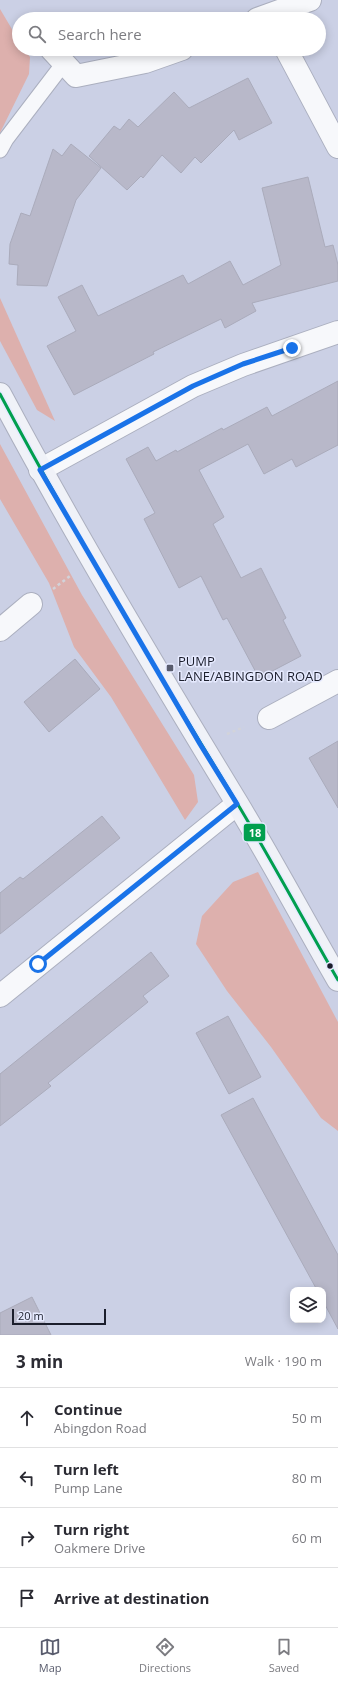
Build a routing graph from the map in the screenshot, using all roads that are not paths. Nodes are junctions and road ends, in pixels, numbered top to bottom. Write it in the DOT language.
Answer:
graph roads {
  1 [pos="310,0"];
  2 [pos="278,12"];
  3 [pos="57,56"];
  4 [pos="162,56"];
  5 [pos="290,56"];
  6 [pos="338,147"];
  7 [pos="0,150"];
  8 [pos="338,332"];
  9 [pos="0,394"];
  10 [pos="40,470"];
  11 [pos="31,604"];
  12 [pos="0,630"];
  13 [pos="338,681"];
  14 [pos="269,718"];
  15 [pos="237,804"];
  16 [pos="338,980"];
  17 [pos="0,996"];
  1 -- 2 [label="street"];
  3 -- 4 [label="street"];
  3 -- 7 [label="lane"];
  5 -- 6 [label="street"];
  8 -- 10 [label="street"];
  9 -- 10 [label="street"];
  10 -- 15 [label="street"];
  11 -- 12 [label="street"];
  13 -- 14 [label="street"];
  15 -- 16 [label="street"];
  15 -- 17 [label="street"];
}
